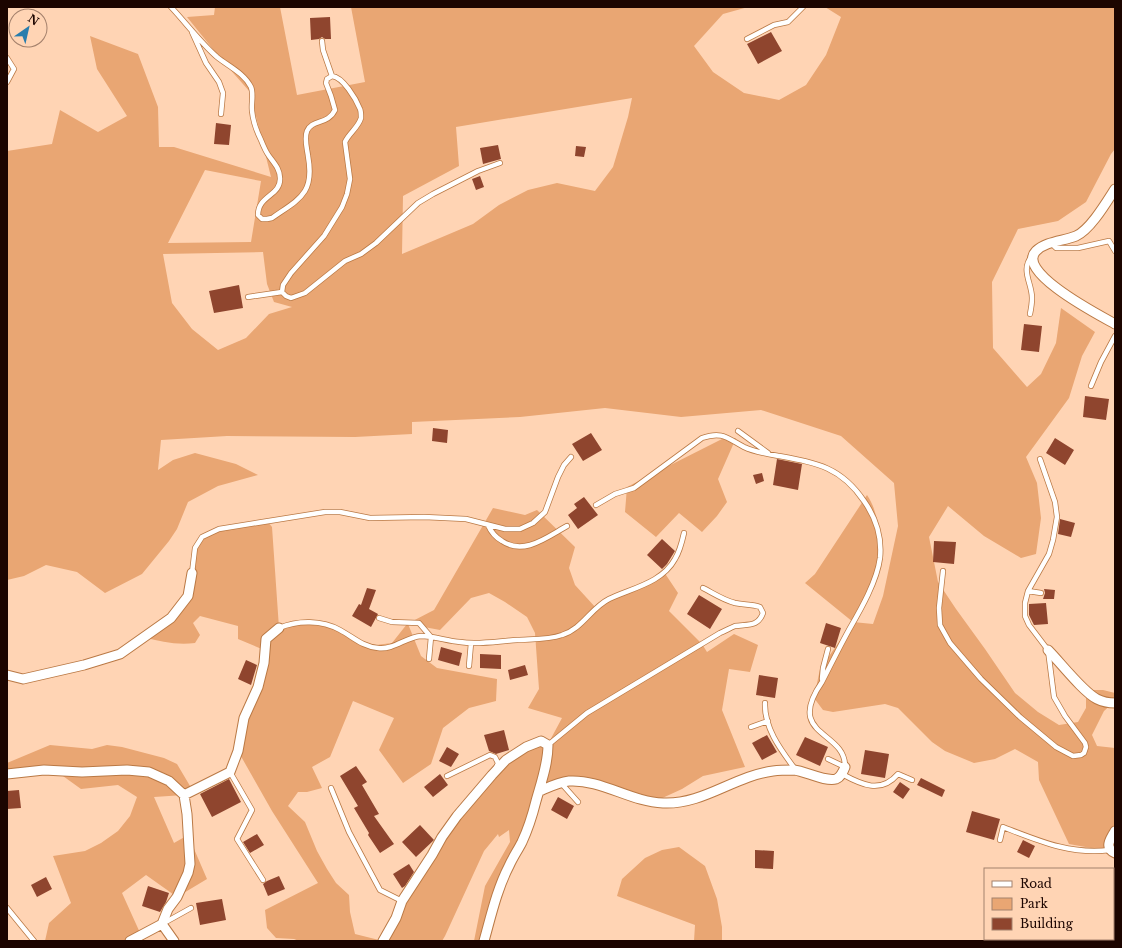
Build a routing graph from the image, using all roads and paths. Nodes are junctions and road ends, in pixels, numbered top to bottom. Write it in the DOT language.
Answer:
graph roads {
  1 [pos="172,7"];
  2 [pos="802,7"];
  3 [pos="189,27"];
  4 [pos="747,39"];
  5 [pos="322,41"];
  6 [pos="7,58"];
  7 [pos="332,76"];
  8 [pos="7,82"];
  9 [pos="221,114"];
  10 [pos="500,163"];
  11 [pos="1115,190"];
  12 [pos="1111,200"];
  13 [pos="1052,243"];
  14 [pos="1115,251"];
  15 [pos="1033,256"];
  16 [pos="282,292"];
  17 [pos="248,297"];
  18 [pos="1030,314"];
  19 [pos="1115,324"];
  20 [pos="1115,336"];
  21 [pos="1091,386"];
  22 [pos="738,431"];
  23 [pos="769,454"];
  24 [pos="571,457"];
  25 [pos="1040,459"];
  26 [pos="596,505"];
  27 [pos="488,524"];
  28 [pos="567,526"];
  29 [pos="684,533"];
  30 [pos="943,571"];
  31 [pos="192,573"];
  32 [pos="703,588"];
  33 [pos="1028,591"];
  34 [pos="1041,593"];
  35 [pos="379,618"];
  36 [pos="279,628"];
  37 [pos="431,637"];
  38 [pos="471,643"];
  39 [pos="828,649"];
  40 [pos="1048,650"];
  41 [pos="430,659"];
  42 [pos="469,666"];
  43 [pos="7,675"];
  44 [pos="822,682"];
  45 [pos="765,703"];
  46 [pos="1115,703"];
  47 [pos="768,721"];
  48 [pos="751,727"];
  49 [pos="548,745"];
  50 [pos="828,759"];
  51 [pos="795,770"];
  52 [pos="844,771"];
  53 [pos="230,772"];
  54 [pos="7,774"];
  55 [pos="492,775"];
  56 [pos="447,776"];
  57 [pos="912,780"];
  58 [pos="561,783"];
  59 [pos="331,788"];
  60 [pos="540,791"];
  61 [pos="184,795"];
  62 [pos="578,802"];
  63 [pos="1115,831"];
  64 [pos="1000,840"];
  65 [pos="1113,852"];
  66 [pos="263,880"];
  67 [pos="402,901"];
  68 [pos="7,908"];
  69 [pos="191,908"];
  70 [pos="162,924"];
  71 [pos="34,941"];
  72 [pos="130,941"];
  73 [pos="174,941"];
  74 [pos="383,941"];
  75 [pos="484,941"];
  1 -- 3 [label="lane"];
  2 -- 4 [label="lane"];
  3 -- 7 [label="lane"];
  3 -- 9 [label="lane"];
  5 -- 7 [label="lane"];
  6 -- 8 [label="lane"];
  7 -- 16 [label="lane"];
  10 -- 16 [label="lane"];
  11 -- 12 [label="street"];
  12 -- 13 [label="street"];
  13 -- 14 [label="lane"];
  13 -- 15 [label="street"];
  15 -- 18 [label="lane"];
  15 -- 19 [label="street"];
  16 -- 17 [label="lane"];
  20 -- 21 [label="lane"];
  22 -- 23 [label="lane"];
  23 -- 26 [label="lane"];
  23 -- 44 [label="lane"];
  24 -- 27 [label="lane"];
  25 -- 33 [label="lane"];
  27 -- 28 [label="lane"];
  27 -- 31 [label="lane"];
  29 -- 38 [label="lane"];
  30 -- 40 [label="lane"];
  31 -- 43 [label="street"];
  32 -- 49 [label="lane"];
  33 -- 34 [label="lane"];
  33 -- 40 [label="lane"];
  35 -- 37 [label="lane"];
  36 -- 37 [label="lane"];
  36 -- 53 [label="street"];
  37 -- 38 [label="lane"];
  37 -- 41 [label="lane"];
  38 -- 42 [label="lane"];
  39 -- 44 [label="lane"];
  40 -- 46 [label="street"];
  44 -- 52 [label="lane"];
  45 -- 47 [label="lane"];
  47 -- 48 [label="lane"];
  47 -- 51 [label="lane"];
  49 -- 55 [label="street"];
  49 -- 60 [label="street"];
  50 -- 52 [label="lane"];
  51 -- 52 [label="street"];
  51 -- 58 [label="street"];
  52 -- 57 [label="lane"];
  53 -- 61 [label="street"];
  53 -- 66 [label="lane"];
  54 -- 61 [label="street"];
  55 -- 56 [label="lane"];
  55 -- 67 [label="street"];
  58 -- 60 [label="street"];
  58 -- 62 [label="lane"];
  59 -- 67 [label="lane"];
  60 -- 75 [label="street"];
  61 -- 70 [label="street"];
  63 -- 65 [label="street"];
  64 -- 65 [label="lane"];
  67 -- 74 [label="street"];
  68 -- 71 [label="lane"];
  69 -- 70 [label="lane"];
  70 -- 72 [label="street"];
  70 -- 73 [label="street"];
}
